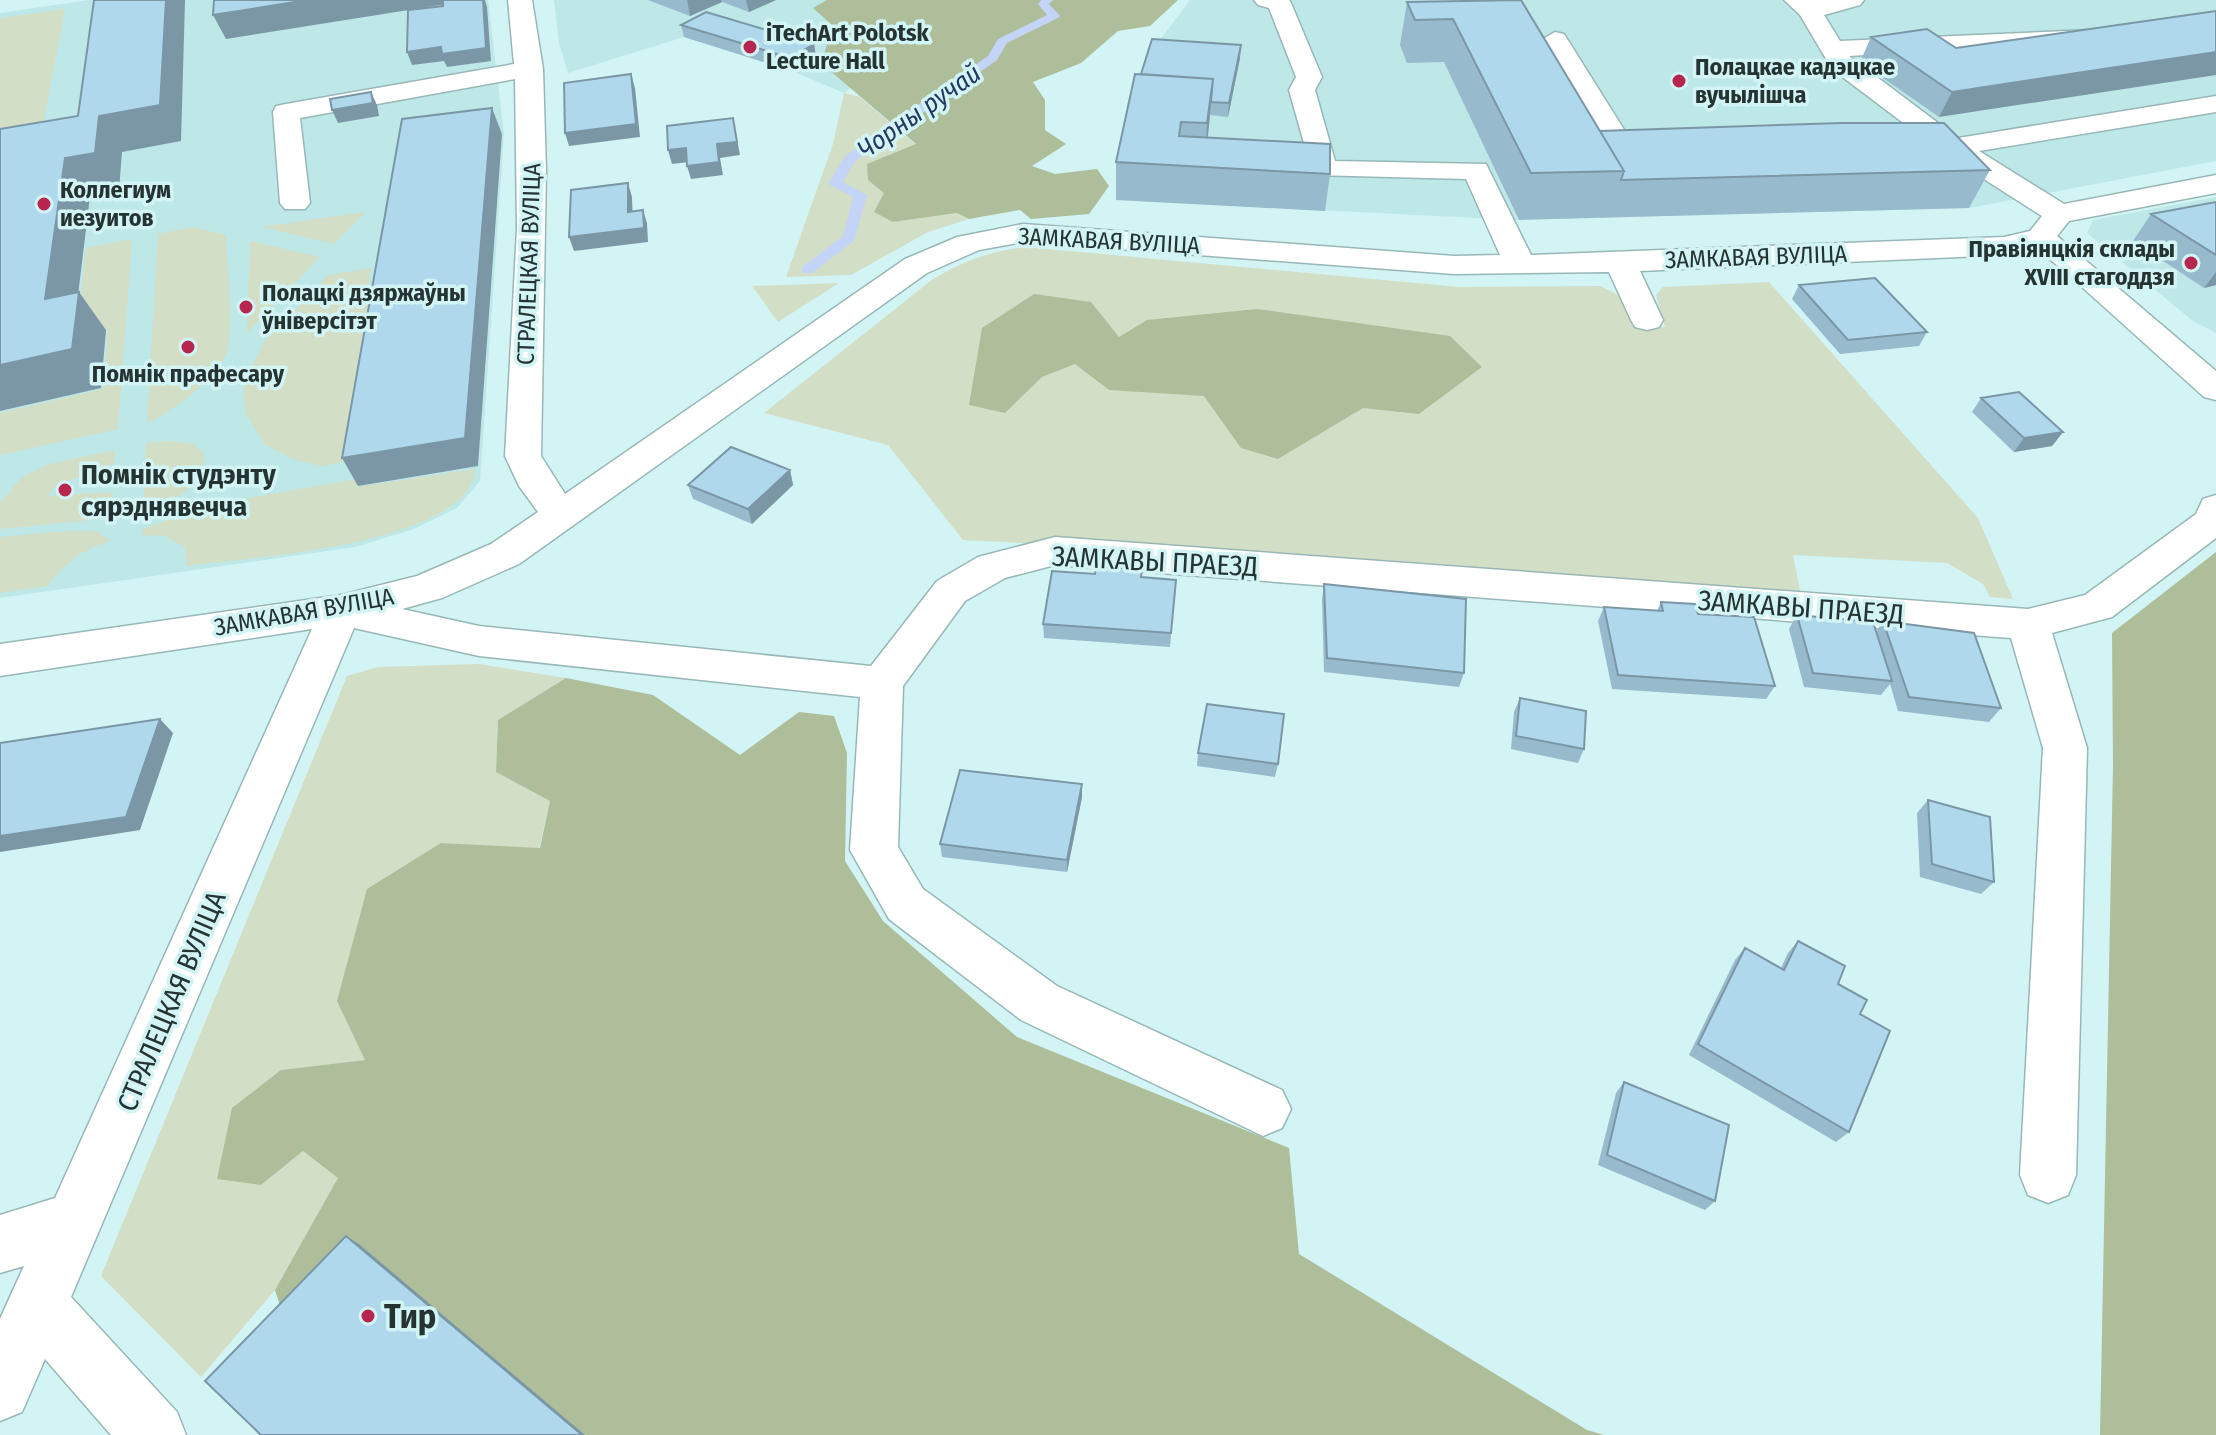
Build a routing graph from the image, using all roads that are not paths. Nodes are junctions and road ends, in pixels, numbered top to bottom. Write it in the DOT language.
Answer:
graph roads {
  1 [pos="520,0"];
  2 [pos="1266,0"];
  3 [pos="1852,0"];
  4 [pos="1803,5"];
  5 [pos="2111,33"];
  6 [pos="1555,39"];
  7 [pos="1831,49"];
  8 [pos="530,69"];
  9 [pos="2216,104"];
  10 [pos="1895,139"];
  11 [pos="1947,142"];
  12 [pos="1695,143"];
  13 [pos="2216,184"];
  14 [pos="295,203"];
  15 [pos="2050,226"];
  16 [pos="1620,263"];
  17 [pos="1520,265"];
  18 [pos="1647,320"];
  19 [pos="2216,389"];
  20 [pos="2216,508"];
  21 [pos="562,516"];
  22 [pos="341,610"];
  23 [pos="2028,624"];
  24 [pos="0,660"];
  25 [pos="882,683"];
  26 [pos="1263,1109"];
  27 [pos="2048,1175"];
  28 [pos="76,1220"];
  29 [pos="0,1244"];
  30 [pos="38,1305"];
  31 [pos="0,1390"];
  32 [pos="154,1435"];
  1 -- 8 [label="street, СТРАЛЕЦКАЯ ВУЛІЦА"];
  2 -- 17 [label="street"];
  3 -- 4 [label="street"];
  4 -- 7 [label="street"];
  5 -- 7 [label="street"];
  6 -- 12 [label="street"];
  7 -- 11 [label="street"];
  8 -- 14 [label="street"];
  8 -- 21 [label="street, СТРАЛЕЦКАЯ ВУЛІЦА"];
  9 -- 11 [label="street"];
  10 -- 11 [label="street"];
  11 -- 15 [label="street"];
  13 -- 15 [label="street, ЗАМКАВАЯ ВУЛІЦА"];
  15 -- 16 [label="street, ЗАМКАВАЯ ВУЛІЦА"];
  15 -- 19 [label="street"];
  16 -- 17 [label="street, ЗАМКАВАЯ ВУЛІЦА"];
  16 -- 18 [label="street"];
  17 -- 21 [label="street, ЗАМКАВАЯ ВУЛІЦА"];
  20 -- 23 [label="street, ЗАМКАВЫ ПРАЕЗД"];
  21 -- 22 [label="street, ЗАМКАВАЯ ВУЛІЦА"];
  22 -- 24 [label="street, ЗАМКАВАЯ ВУЛІЦА"];
  22 -- 25 [label="street"];
  22 -- 28 [label="street, СТРАЛЕЦКАЯ ВУЛІЦА"];
  23 -- 25 [label="street, ЗАМКАВЫ ПРАЕЗД"];
  23 -- 27 [label="street"];
  25 -- 26 [label="street"];
  28 -- 29 [label="street"];
  28 -- 30 [label="street, СТРАЛЕЦКАЯ ВУЛІЦА"];
  30 -- 31 [label="street, СТРАЛЕЦКАЯ ВУЛІЦА"];
  30 -- 32 [label="street"];
}
